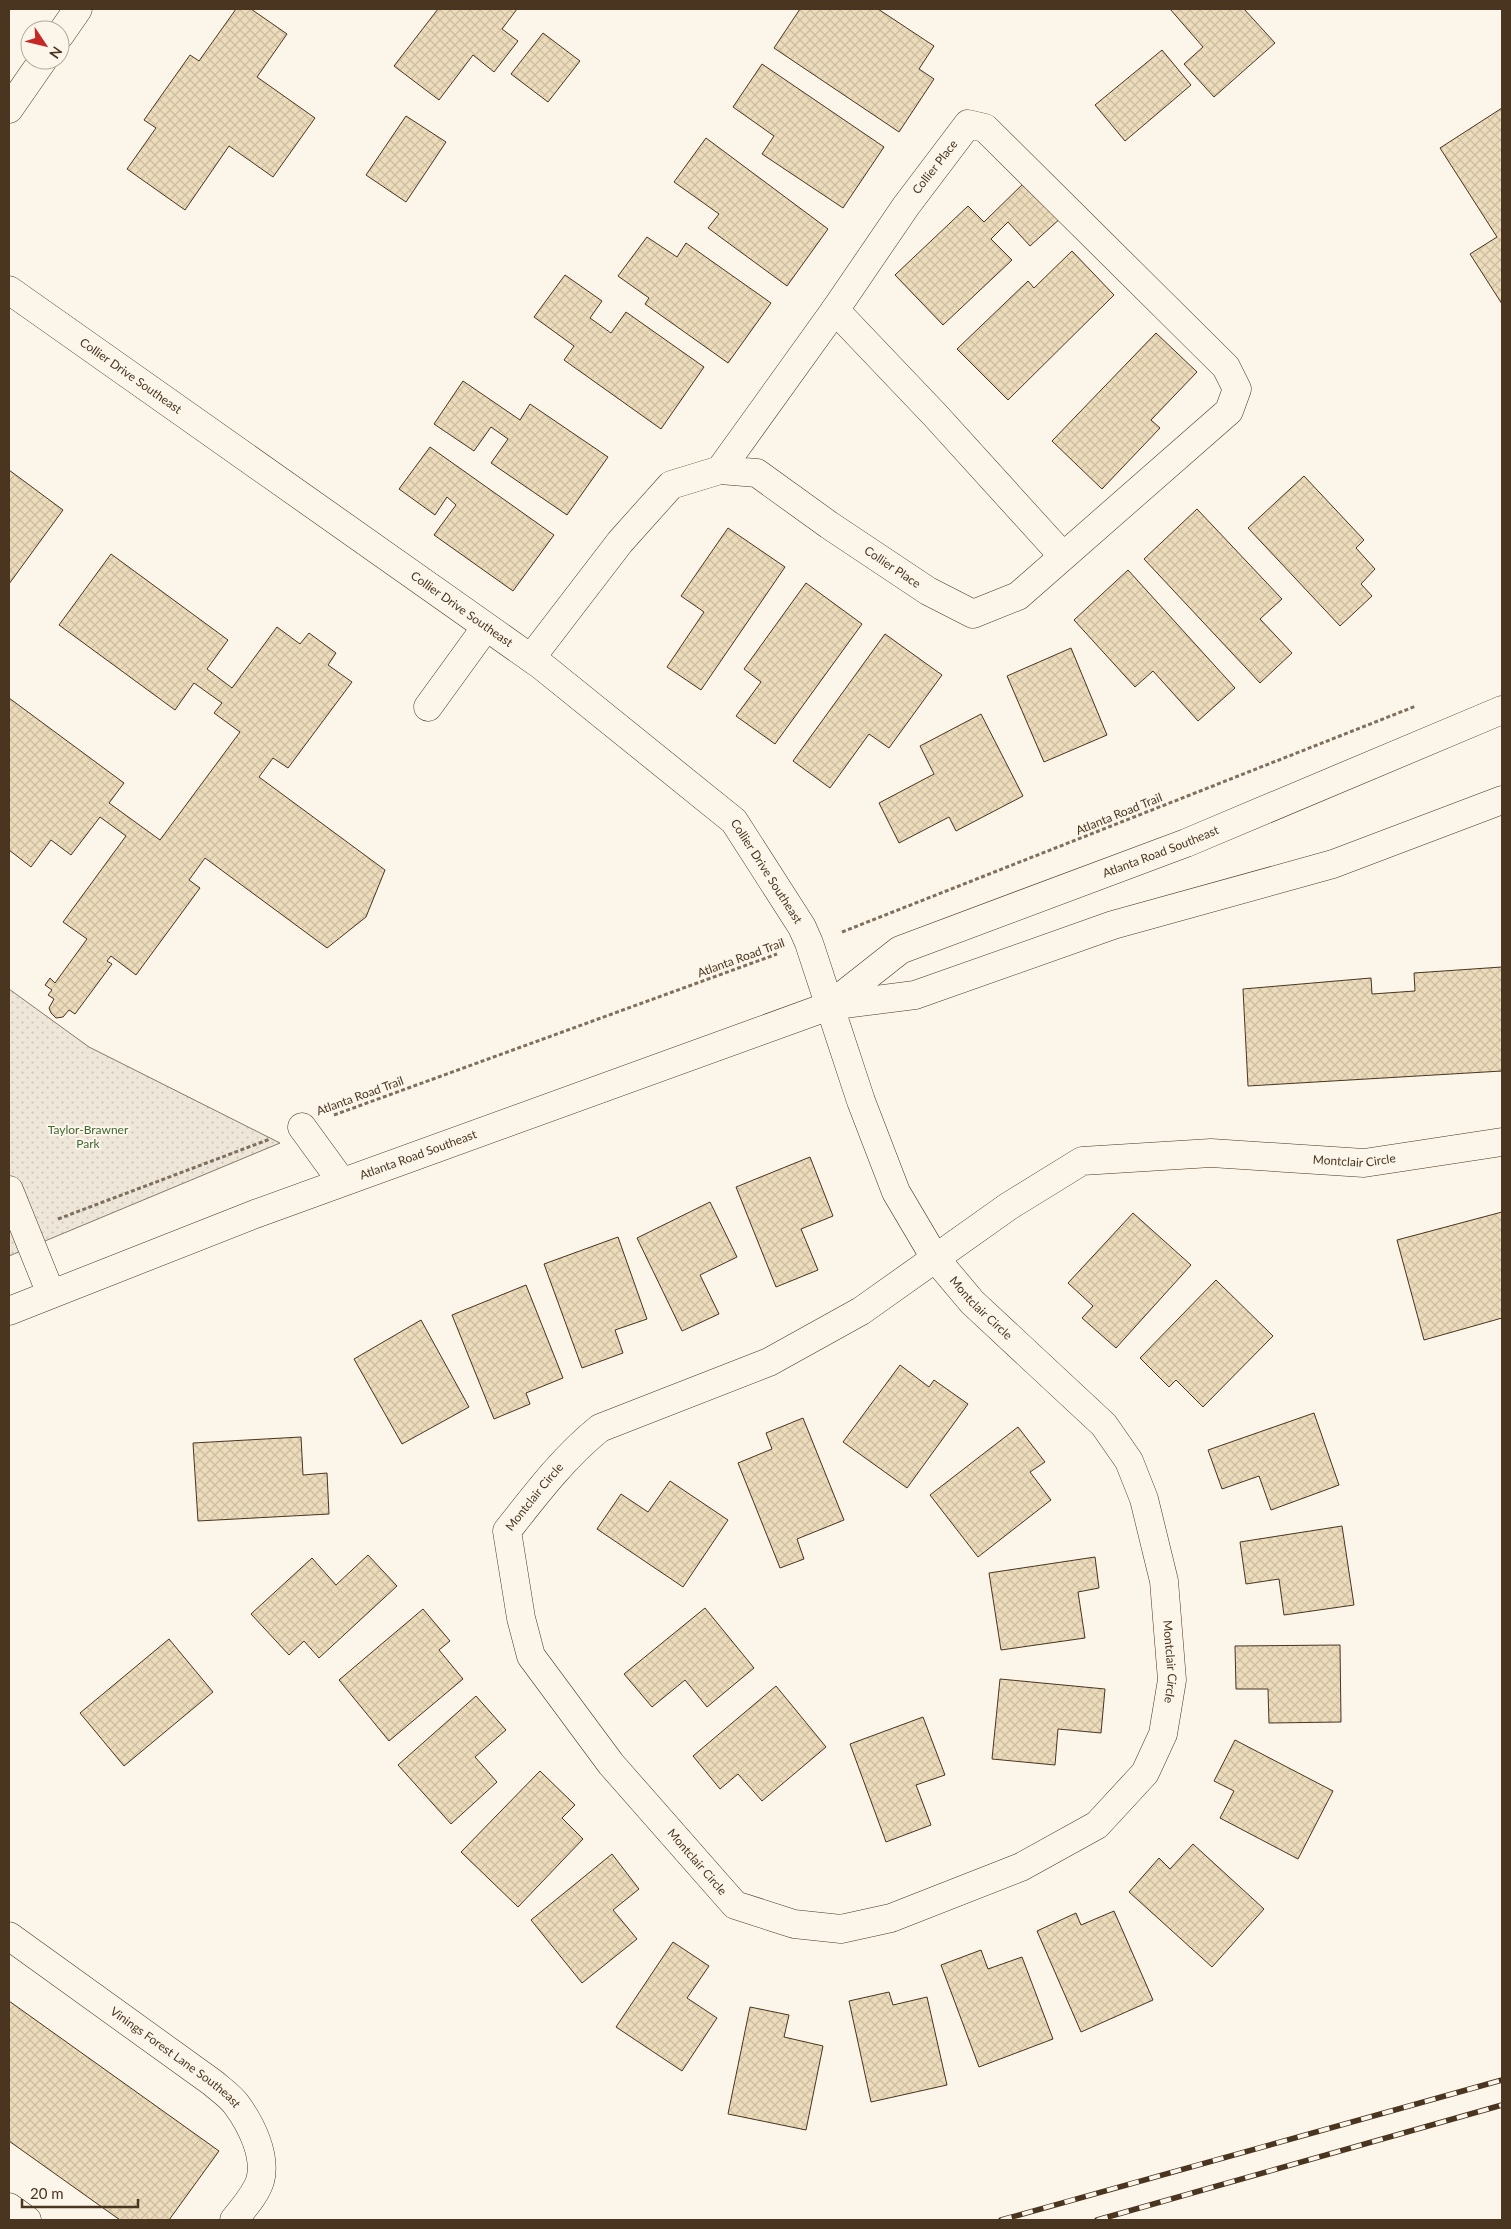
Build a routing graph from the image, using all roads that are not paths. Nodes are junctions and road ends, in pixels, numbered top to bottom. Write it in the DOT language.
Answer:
graph roads {
  1 [pos="78,9"];
  2 [pos="70,21"];
  3 [pos="36,70"];
  4 [pos="9,109"];
  5 [pos="9,290"];
  6 [pos="836,310"];
  7 [pos="720,470"];
  8 [pos="1063,556"];
  9 [pos="486,627"];
  10 [pos="531,658"];
  11 [pos="428,707"];
  12 [pos="1502,710"];
  13 [pos="1502,800"];
  14 [pos="829,1006"];
  15 [pos="302,1128"];
  16 [pos="1502,1142"];
  17 [pos="342,1182"];
  18 [pos="9,1190"];
  19 [pos="935,1258"];
  20 [pos="51,1294"];
  21 [pos="9,1311"];
  22 [pos="9,1936"];
  23 [pos="9,2207"];
  24 [pos="27,2220"];
  25 [pos="234,2220"];
  1 -- 2 [label="street"];
  3 -- 4 [label="street"];
  5 -- 9 [label="street, Collier Drive Southeast"];
  6 -- 7 [label="street, Collier Place"];
  6 -- 8 [label="street"];
  6 -- 8 [label="street, Collier Place"];
  7 -- 8 [label="street, Collier Place"];
  7 -- 10 [label="street, Collier Place"];
  9 -- 10 [label="street, Collier Drive Southeast"];
  9 -- 11 [label="street"];
  10 -- 14 [label="street, Collier Drive Southeast"];
  12 -- 14 [label="street, Atlanta Road Southeast"];
  13 -- 14 [label="street, Atlanta Road Southeast"];
  14 -- 17 [label="street, Atlanta Road Southeast"];
  14 -- 19 [label="street, Montclair Circle"];
  15 -- 17 [label="street"];
  16 -- 19 [label="street, Montclair Circle"];
  17 -- 20 [label="street, Atlanta Road Southeast"];
  18 -- 20 [label="street"];
  19 -- 19 [label="street, Montclair Circle"];
  20 -- 21 [label="street, Atlanta Road Southeast"];
  22 -- 25 [label="street, Vinings Forest Lane Southeast"];
  23 -- 24 [label="street"];
}
